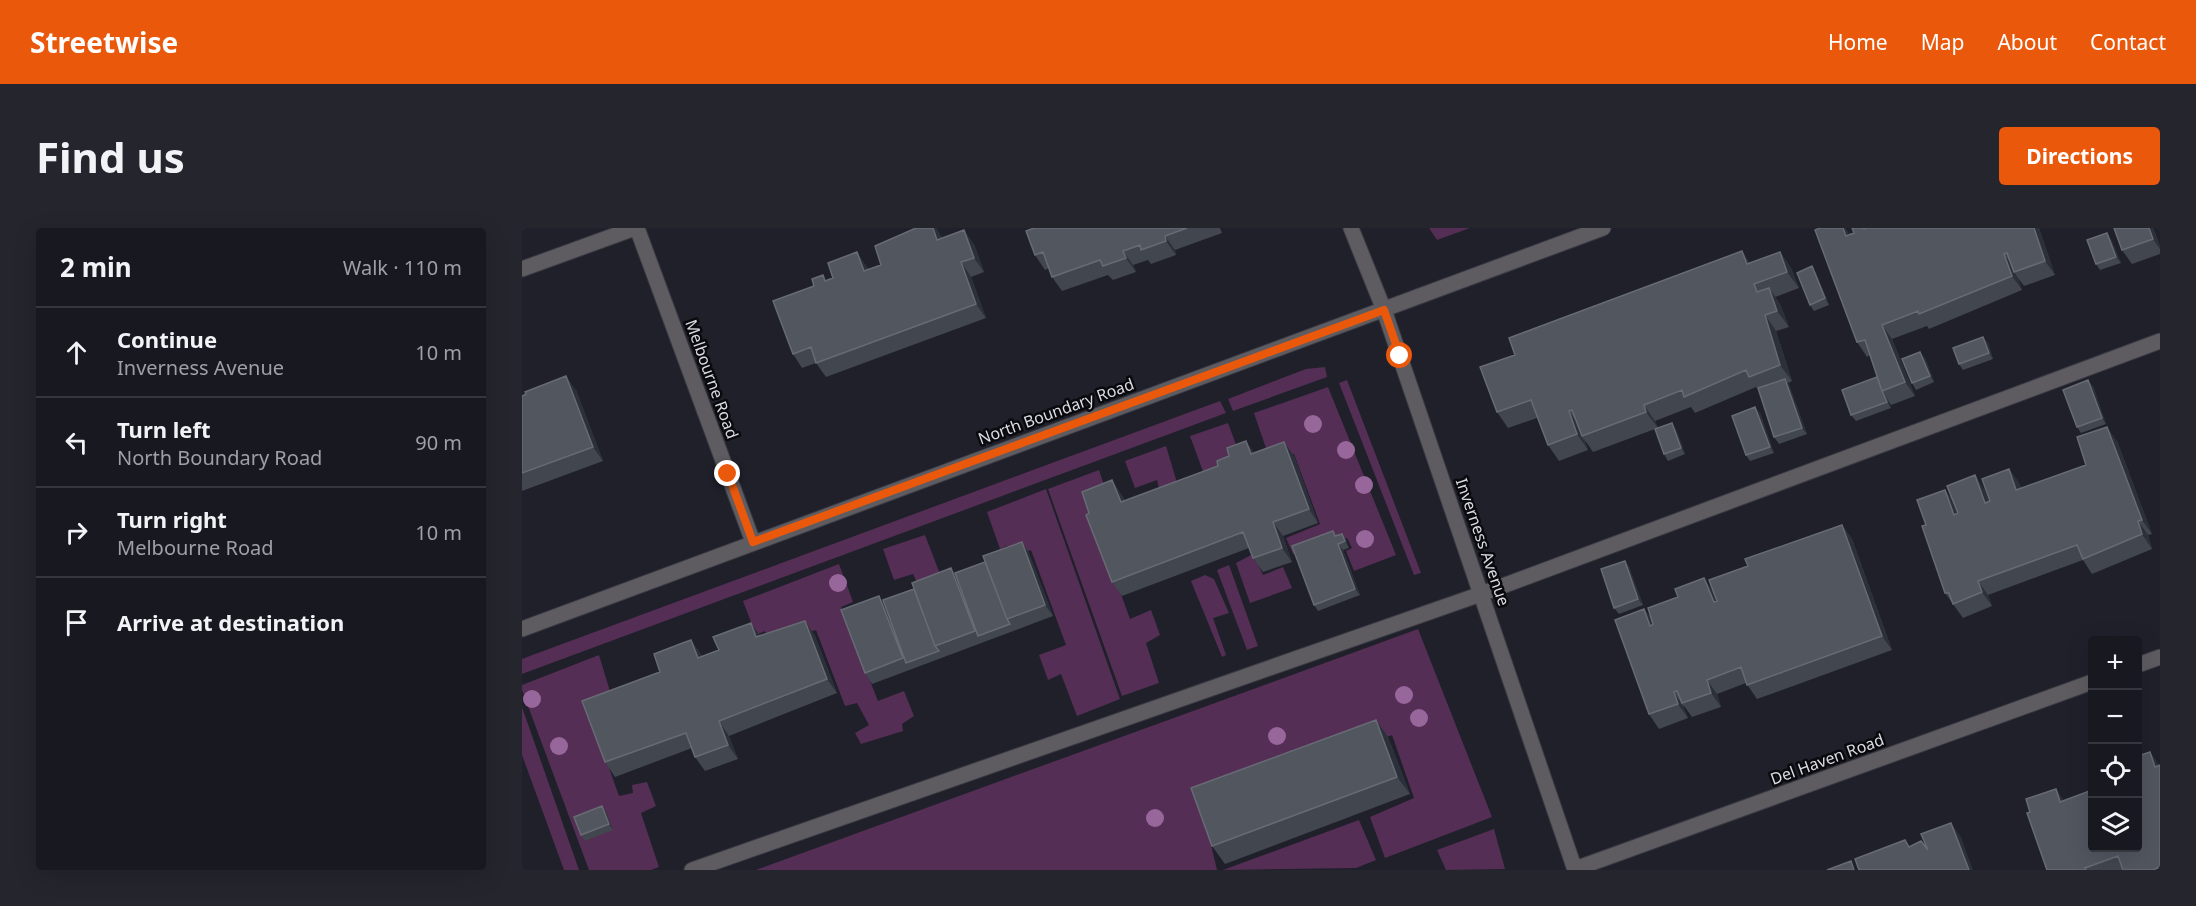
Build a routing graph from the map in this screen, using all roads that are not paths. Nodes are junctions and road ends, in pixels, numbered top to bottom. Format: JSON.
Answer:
{"nodes":[{"id":1,"x":636,"y":228,"type":"edge"},
{"id":2,"x":1351,"y":228,"type":"edge"},
{"id":3,"x":1603,"y":228,"type":"edge"},
{"id":4,"x":522,"y":269,"type":"edge"},
{"id":5,"x":1384,"y":310,"type":"junction"},
{"id":6,"x":2160,"y":341,"type":"edge"},
{"id":7,"x":753,"y":542,"type":"junction"},
{"id":8,"x":1481,"y":594,"type":"junction"},
{"id":9,"x":522,"y":629,"type":"edge"},
{"id":10,"x":2160,"y":657,"type":"edge"},
{"id":11,"x":2142,"y":664,"type":"edge"},
{"id":12,"x":2088,"y":683,"type":"edge"},
{"id":13,"x":692,"y":870,"type":"edge"},
{"id":14,"x":1575,"y":870,"type":"edge"}],
"edges":[{"from":1,"to":4,"type":"street"},
{"from":1,"to":7,"type":"street","name":"Melbourne Road"},
{"from":2,"to":5,"type":"street","name":"Inverness Avenue"},
{"from":3,"to":5,"type":"street","name":"North Boundary Road"},
{"from":5,"to":7,"type":"street","name":"North Boundary Road"},
{"from":5,"to":8,"type":"street","name":"Inverness Avenue"},
{"from":6,"to":8,"type":"street"},
{"from":7,"to":9,"type":"street","name":"North Boundary Road"},
{"from":8,"to":13,"type":"street"},
{"from":8,"to":14,"type":"street","name":"Inverness Avenue"},
{"from":10,"to":11,"type":"street"},
{"from":12,"to":14,"type":"street","name":"Del Haven Road"}]}
